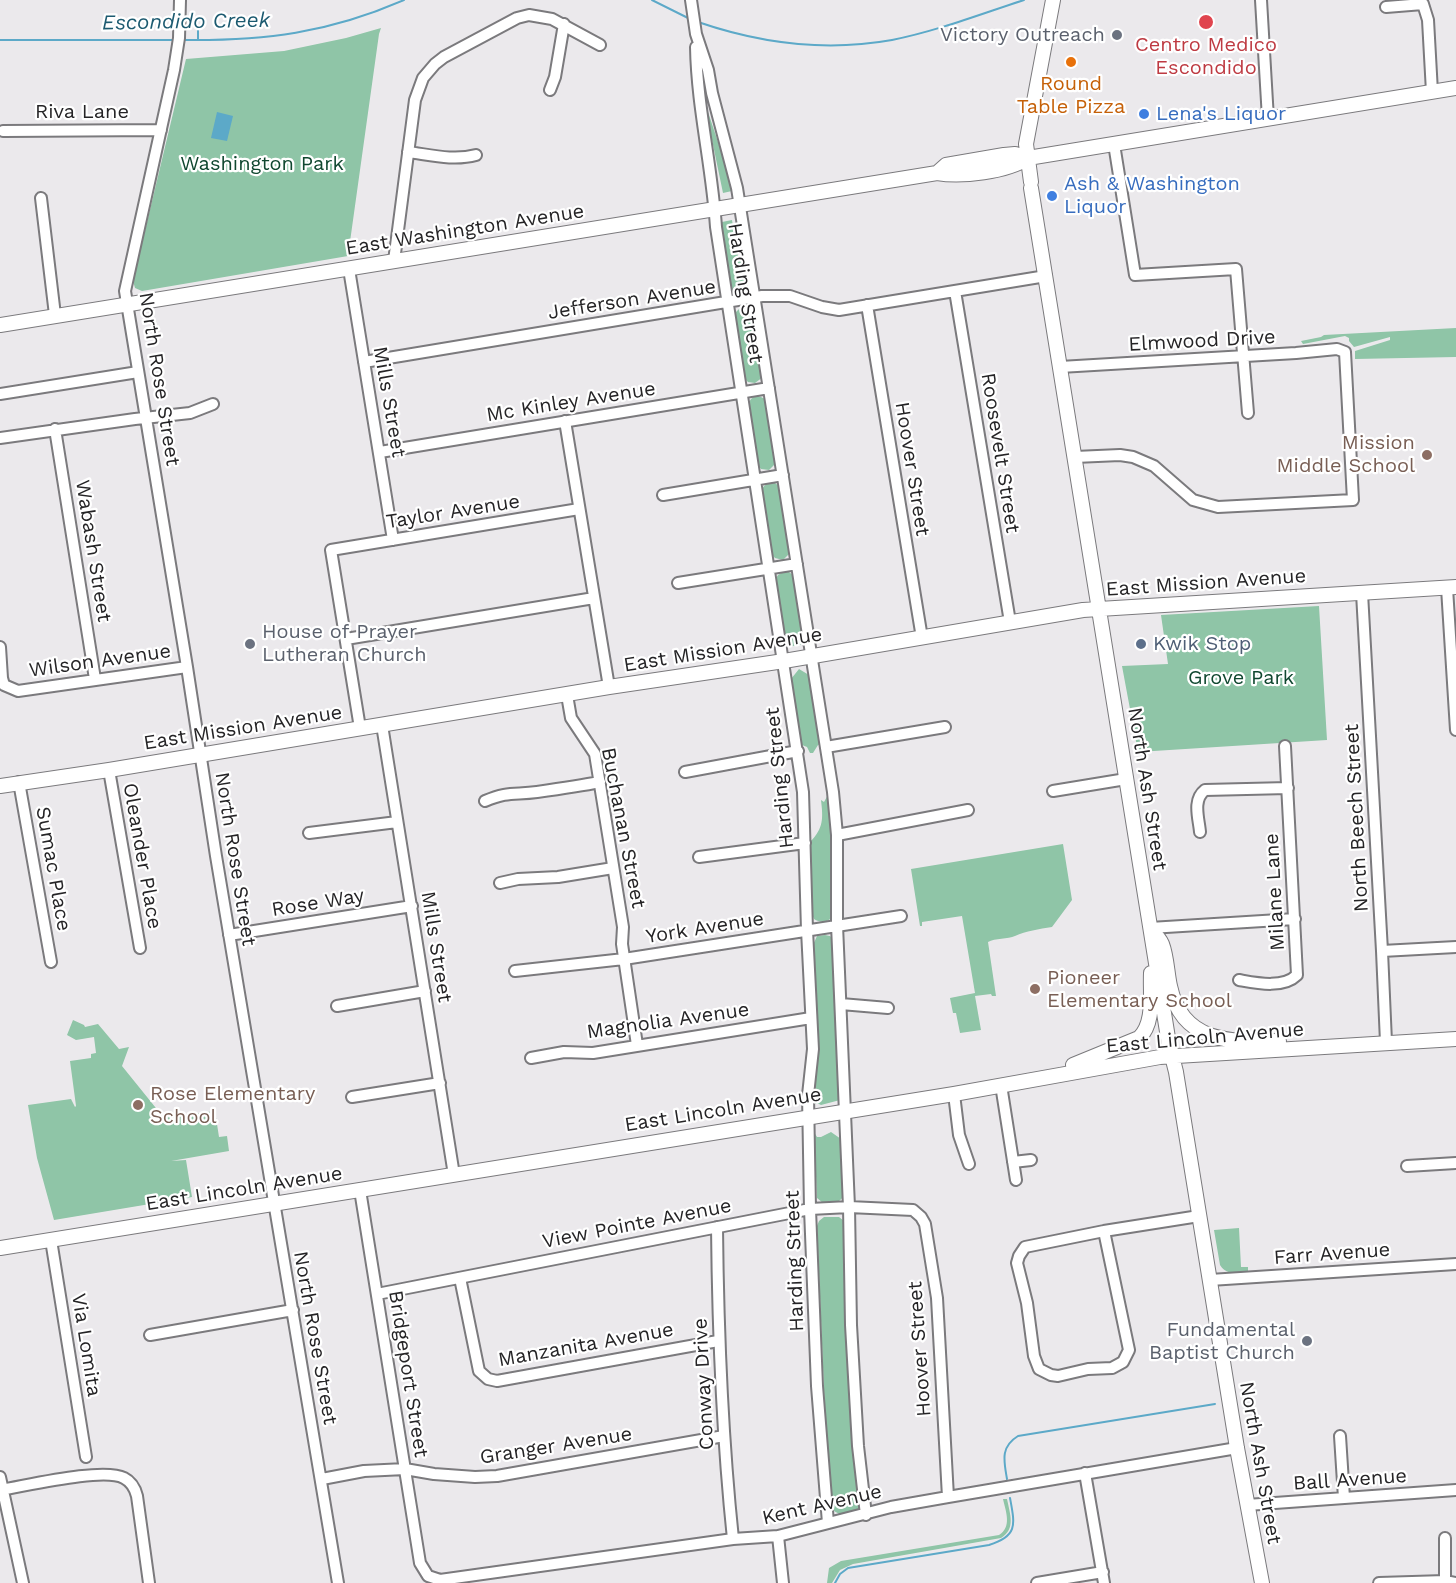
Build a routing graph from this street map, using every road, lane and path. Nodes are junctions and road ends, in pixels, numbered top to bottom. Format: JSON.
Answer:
{"nodes":[{"id":1,"x":180,"y":0,"type":"edge"},
{"id":2,"x":1261,"y":0,"type":"edge"},
{"id":3,"x":691,"y":1,"type":"edge"},
{"id":4,"x":1052,"y":3,"type":"edge"},
{"id":5,"x":1386,"y":8,"type":"dead end"},
{"id":6,"x":564,"y":24,"type":"junction"},
{"id":7,"x":696,"y":34,"type":"junction"},
{"id":8,"x":600,"y":45,"type":"dead end"},
{"id":9,"x":1456,"y":88,"type":"edge"},
{"id":10,"x":550,"y":90,"type":"dead end"},
{"id":11,"x":1432,"y":92,"type":"junction"},
{"id":12,"x":1268,"y":119,"type":"junction"},
{"id":13,"x":161,"y":130,"type":"junction"},
{"id":14,"x":3,"y":131,"type":"dead end"},
{"id":15,"x":1114,"y":144,"type":"junction"},
{"id":16,"x":408,"y":152,"type":"junction"},
{"id":17,"x":476,"y":155,"type":"dead end"},
{"id":18,"x":1028,"y":158,"type":"junction"},
{"id":19,"x":41,"y":198,"type":"dead end"},
{"id":20,"x":739,"y":205,"type":"junction"},
{"id":21,"x":715,"y":209,"type":"junction"},
{"id":22,"x":394,"y":261,"type":"junction"},
{"id":23,"x":349,"y":269,"type":"junction"},
{"id":24,"x":1046,"y":276,"type":"junction"},
{"id":25,"x":955,"y":291,"type":"junction"},
{"id":26,"x":755,"y":297,"type":"junction"},
{"id":27,"x":728,"y":303,"type":"junction"},
{"id":28,"x":867,"y":305,"type":"junction"},
{"id":29,"x":128,"y":306,"type":"junction"},
{"id":30,"x":55,"y":315,"type":"junction"},
{"id":31,"x":0,"y":325,"type":"edge"},
{"id":32,"x":1243,"y":356,"type":"junction"},
{"id":33,"x":364,"y":362,"type":"junction"},
{"id":34,"x":1060,"y":367,"type":"junction"},
{"id":35,"x":138,"y":372,"type":"junction"},
{"id":36,"x":769,"y":388,"type":"junction"},
{"id":37,"x":742,"y":392,"type":"junction"},
{"id":38,"x":0,"y":394,"type":"edge"},
{"id":39,"x":213,"y":404,"type":"dead end"},
{"id":40,"x":1248,"y":414,"type":"dead end"},
{"id":41,"x":146,"y":418,"type":"junction"},
{"id":42,"x":565,"y":421,"type":"junction"},
{"id":43,"x":55,"y":429,"type":"junction"},
{"id":44,"x":0,"y":438,"type":"edge"},
{"id":45,"x":380,"y":452,"type":"junction"},
{"id":46,"x":1075,"y":457,"type":"junction"},
{"id":47,"x":783,"y":475,"type":"junction"},
{"id":48,"x":755,"y":479,"type":"junction"},
{"id":49,"x":663,"y":495,"type":"dead end"},
{"id":50,"x":579,"y":509,"type":"junction"},
{"id":51,"x":393,"y":540,"type":"junction"},
{"id":52,"x":797,"y":564,"type":"junction"},
{"id":53,"x":769,"y":569,"type":"junction"},
{"id":54,"x":678,"y":583,"type":"dead end"},
{"id":55,"x":1452,"y":587,"type":"edge"},
{"id":56,"x":1362,"y":593,"type":"junction"},
{"id":57,"x":594,"y":598,"type":"junction"},
{"id":58,"x":1099,"y":609,"type":"junction"},
{"id":59,"x":1010,"y":622,"type":"junction"},
{"id":60,"x":922,"y":638,"type":"junction"},
{"id":61,"x":345,"y":639,"type":"junction"},
{"id":62,"x":0,"y":647,"type":"edge"},
{"id":63,"x":811,"y":656,"type":"junction"},
{"id":64,"x":784,"y":661,"type":"junction"},
{"id":65,"x":187,"y":667,"type":"junction"},
{"id":66,"x":95,"y":679,"type":"junction"},
{"id":67,"x":609,"y":687,"type":"junction"},
{"id":68,"x":567,"y":695,"type":"junction"},
{"id":69,"x":382,"y":725,"type":"junction"},
{"id":70,"x":945,"y":727,"type":"dead end"},
{"id":71,"x":360,"y":728,"type":"junction"},
{"id":72,"x":1456,"y":730,"type":"edge"},
{"id":73,"x":1285,"y":746,"type":"dead end"},
{"id":74,"x":826,"y":747,"type":"junction"},
{"id":75,"x":798,"y":751,"type":"junction"},
{"id":76,"x":200,"y":754,"type":"junction"},
{"id":77,"x":109,"y":770,"type":"junction"},
{"id":78,"x":685,"y":771,"type":"dead end"},
{"id":79,"x":1126,"y":779,"type":"junction"},
{"id":80,"x":19,"y":782,"type":"junction"},
{"id":81,"x":600,"y":782,"type":"junction"},
{"id":82,"x":0,"y":786,"type":"edge"},
{"id":83,"x":1288,"y":788,"type":"junction"},
{"id":84,"x":1053,"y":791,"type":"dead end"},
{"id":85,"x":485,"y":801,"type":"dead end"},
{"id":86,"x":968,"y":810,"type":"dead end"},
{"id":87,"x":397,"y":822,"type":"junction"},
{"id":88,"x":1200,"y":832,"type":"dead end"},
{"id":89,"x":309,"y":833,"type":"dead end"},
{"id":90,"x":837,"y":835,"type":"junction"},
{"id":91,"x":805,"y":843,"type":"junction"},
{"id":92,"x":699,"y":857,"type":"dead end"},
{"id":93,"x":613,"y":868,"type":"junction"},
{"id":94,"x":500,"y":883,"type":"dead end"},
{"id":95,"x":412,"y":906,"type":"junction"},
{"id":96,"x":901,"y":916,"type":"dead end"},
{"id":97,"x":1295,"y":919,"type":"junction"},
{"id":98,"x":837,"y":925,"type":"junction"},
{"id":99,"x":1149,"y":928,"type":"junction"},
{"id":100,"x":807,"y":930,"type":"junction"},
{"id":101,"x":229,"y":935,"type":"junction"},
{"id":102,"x":1152,"y":944,"type":"junction"},
{"id":103,"x":1456,"y":947,"type":"edge"},
{"id":104,"x":140,"y":948,"type":"dead end"},
{"id":105,"x":1383,"y":951,"type":"junction"},
{"id":106,"x":624,"y":959,"type":"junction"},
{"id":107,"x":51,"y":962,"type":"dead end"},
{"id":108,"x":515,"y":971,"type":"dead end"},
{"id":109,"x":1239,"y":980,"type":"dead end"},
{"id":110,"x":425,"y":991,"type":"junction"},
{"id":111,"x":841,"y":1004,"type":"junction"},
{"id":112,"x":338,"y":1006,"type":"dead end"},
{"id":113,"x":888,"y":1008,"type":"dead end"},
{"id":114,"x":811,"y":1018,"type":"junction"},
{"id":115,"x":1456,"y":1038,"type":"edge"},
{"id":116,"x":1386,"y":1042,"type":"junction"},
{"id":117,"x":637,"y":1045,"type":"junction"},
{"id":118,"x":531,"y":1058,"type":"dead end"},
{"id":119,"x":1172,"y":1058,"type":"junction"},
{"id":120,"x":1042,"y":1078,"type":"junction"},
{"id":121,"x":440,"y":1083,"type":"junction"},
{"id":122,"x":1001,"y":1085,"type":"junction"},
{"id":123,"x":954,"y":1094,"type":"junction"},
{"id":124,"x":352,"y":1097,"type":"dead end"},
{"id":125,"x":845,"y":1110,"type":"junction"},
{"id":126,"x":809,"y":1116,"type":"junction"},
{"id":127,"x":1031,"y":1160,"type":"dead end"},
{"id":128,"x":1013,"y":1162,"type":"junction"},
{"id":129,"x":1456,"y":1163,"type":"edge"},
{"id":130,"x":969,"y":1164,"type":"dead end"},
{"id":131,"x":1407,"y":1166,"type":"dead end"},
{"id":132,"x":454,"y":1174,"type":"junction"},
{"id":133,"x":1016,"y":1180,"type":"dead end"},
{"id":134,"x":360,"y":1190,"type":"junction"},
{"id":135,"x":273,"y":1204,"type":"junction"},
{"id":136,"x":849,"y":1207,"type":"junction"},
{"id":137,"x":810,"y":1209,"type":"junction"},
{"id":138,"x":906,"y":1209,"type":"joint"},
{"id":139,"x":1199,"y":1216,"type":"junction"},
{"id":140,"x":717,"y":1227,"type":"junction"},
{"id":141,"x":1104,"y":1231,"type":"junction"},
{"id":142,"x":51,"y":1240,"type":"junction"},
{"id":143,"x":0,"y":1248,"type":"edge"},
{"id":144,"x":1456,"y":1264,"type":"edge"},
{"id":145,"x":460,"y":1278,"type":"junction"},
{"id":146,"x":1210,"y":1280,"type":"junction"},
{"id":147,"x":377,"y":1294,"type":"junction"},
{"id":148,"x":293,"y":1310,"type":"junction"},
{"id":149,"x":150,"y":1335,"type":"dead end"},
{"id":150,"x":718,"y":1341,"type":"junction"},
{"id":151,"x":724,"y":1436,"type":"junction"},
{"id":152,"x":1340,"y":1436,"type":"dead end"},
{"id":153,"x":1237,"y":1448,"type":"junction"},
{"id":154,"x":86,"y":1457,"type":"dead end"},
{"id":155,"x":405,"y":1469,"type":"junction"},
{"id":156,"x":1085,"y":1473,"type":"junction"},
{"id":157,"x":0,"y":1477,"type":"edge"},
{"id":158,"x":322,"y":1479,"type":"junction"},
{"id":159,"x":1,"y":1490,"type":"edge"},
{"id":160,"x":1456,"y":1490,"type":"edge"},
{"id":161,"x":948,"y":1497,"type":"junction"},
{"id":162,"x":1344,"y":1498,"type":"junction"},
{"id":163,"x":1247,"y":1505,"type":"junction"},
{"id":164,"x":866,"y":1515,"type":"junction"},
{"id":165,"x":828,"y":1523,"type":"junction"},
{"id":166,"x":778,"y":1536,"type":"junction"},
{"id":167,"x":1445,"y":1538,"type":"dead end"},
{"id":168,"x":734,"y":1539,"type":"junction"},
{"id":169,"x":420,"y":1563,"type":"joint"},
{"id":170,"x":1103,"y":1578,"type":"edge"},
{"id":171,"x":1451,"y":1582,"type":"edge"},
{"id":172,"x":23,"y":1583,"type":"edge"},
{"id":173,"x":149,"y":1583,"type":"edge"},
{"id":174,"x":338,"y":1583,"type":"edge"},
{"id":175,"x":783,"y":1583,"type":"edge"},
{"id":176,"x":1037,"y":1583,"type":"edge"},
{"id":177,"x":1262,"y":1583,"type":"edge"},
{"id":178,"x":1379,"y":1583,"type":"edge"}],
"edges":[{"from":1,"to":13,"type":"street","name":"North Rose Street"},
{"from":2,"to":12,"type":"street"},
{"from":3,"to":7,"type":"street","name":"Harding Street"},
{"from":4,"to":18,"type":"main road","name":"North Ash Street"},
{"from":5,"to":11,"type":"street"},
{"from":6,"to":8,"type":"street"},
{"from":6,"to":10,"type":"street"},
{"from":6,"to":16,"type":"street"},
{"from":7,"to":20,"type":"street","name":"Harding Street"},
{"from":7,"to":21,"type":"street","name":"Harding Street"},
{"from":9,"to":11,"type":"main road","name":"East Washington Avenue"},
{"from":11,"to":12,"type":"main road","name":"East Washington Avenue"},
{"from":12,"to":15,"type":"main road","name":"East Washington Avenue"},
{"from":13,"to":14,"type":"street","name":"Riva Lane"},
{"from":13,"to":29,"type":"street","name":"North Rose Street"},
{"from":15,"to":18,"type":"main road","name":"East Washington Avenue"},
{"from":15,"to":32,"type":"street"},
{"from":16,"to":17,"type":"street"},
{"from":16,"to":22,"type":"street"},
{"from":18,"to":20,"type":"main road","name":"East Washington Avenue"},
{"from":18,"to":24,"type":"main road","name":"North Ash Street"},
{"from":19,"to":30,"type":"street"},
{"from":20,"to":21,"type":"main road","name":"East Washington Avenue"},
{"from":20,"to":26,"type":"street","name":"Harding Street"},
{"from":21,"to":22,"type":"main road","name":"East Washington Avenue"},
{"from":21,"to":27,"type":"street","name":"Harding Street"},
{"from":22,"to":23,"type":"main road","name":"East Washington Avenue"},
{"from":23,"to":29,"type":"main road","name":"East Washington Avenue"},
{"from":23,"to":33,"type":"street","name":"Mills Street"},
{"from":24,"to":25,"type":"street","name":"Jefferson Avenue"},
{"from":24,"to":34,"type":"main road","name":"North Ash Street"},
{"from":25,"to":28,"type":"street","name":"Jefferson Avenue"},
{"from":25,"to":59,"type":"street","name":"Roosevelt Street"},
{"from":26,"to":27,"type":"street","name":"Jefferson Avenue"},
{"from":26,"to":28,"type":"street","name":"Jefferson Avenue"},
{"from":26,"to":36,"type":"street","name":"Harding Street"},
{"from":27,"to":33,"type":"street","name":"Jefferson Avenue"},
{"from":27,"to":37,"type":"street","name":"Harding Street"},
{"from":28,"to":60,"type":"street","name":"Hoover Street"},
{"from":29,"to":30,"type":"main road","name":"East Washington Avenue"},
{"from":29,"to":35,"type":"street","name":"North Rose Street"},
{"from":30,"to":31,"type":"main road","name":"East Washington Avenue"},
{"from":32,"to":34,"type":"street","name":"Elmwood Drive"},
{"from":32,"to":40,"type":"street"},
{"from":32,"to":46,"type":"street","name":"Elmwood Drive"},
{"from":33,"to":45,"type":"street","name":"Mills Street"},
{"from":34,"to":46,"type":"main road","name":"North Ash Street"},
{"from":35,"to":38,"type":"street"},
{"from":35,"to":41,"type":"street","name":"North Rose Street"},
{"from":36,"to":37,"type":"street","name":"Mc Kinley Avenue"},
{"from":36,"to":47,"type":"street","name":"Harding Street"},
{"from":37,"to":42,"type":"street","name":"Mc Kinley Avenue"},
{"from":37,"to":48,"type":"street","name":"Harding Street"},
{"from":39,"to":41,"type":"street"},
{"from":41,"to":43,"type":"street"},
{"from":41,"to":65,"type":"street","name":"North Rose Street"},
{"from":42,"to":45,"type":"street","name":"Mc Kinley Avenue"},
{"from":42,"to":50,"type":"street"},
{"from":43,"to":44,"type":"street"},
{"from":43,"to":66,"type":"street","name":"Wabash Street"},
{"from":45,"to":51,"type":"street","name":"Mills Street"},
{"from":46,"to":58,"type":"main road","name":"North Ash Street"},
{"from":47,"to":48,"type":"street"},
{"from":47,"to":52,"type":"street","name":"Harding Street"},
{"from":48,"to":49,"type":"street"},
{"from":48,"to":53,"type":"street","name":"Harding Street"},
{"from":50,"to":51,"type":"street","name":"Taylor Avenue"},
{"from":50,"to":57,"type":"street"},
{"from":51,"to":61,"type":"street","name":"Taylor Avenue"},
{"from":52,"to":53,"type":"street"},
{"from":52,"to":63,"type":"street","name":"Harding Street"},
{"from":53,"to":54,"type":"street"},
{"from":53,"to":64,"type":"street","name":"Harding Street"},
{"from":55,"to":56,"type":"main road","name":"East Mission Avenue"},
{"from":55,"to":72,"type":"street"},
{"from":56,"to":58,"type":"main road","name":"East Mission Avenue"},
{"from":56,"to":105,"type":"street","name":"North Beech Street"},
{"from":57,"to":61,"type":"street"},
{"from":57,"to":67,"type":"street"},
{"from":58,"to":59,"type":"main road","name":"East Mission Avenue"},
{"from":58,"to":79,"type":"main road","name":"North Ash Street"},
{"from":59,"to":60,"type":"main road","name":"East Mission Avenue"},
{"from":60,"to":63,"type":"main road","name":"East Mission Avenue"},
{"from":61,"to":71,"type":"street"},
{"from":62,"to":66,"type":"street","name":"Wilson Avenue"},
{"from":63,"to":64,"type":"main road","name":"East Mission Avenue"},
{"from":63,"to":74,"type":"street","name":"Harding Street"},
{"from":64,"to":67,"type":"main road","name":"East Mission Avenue"},
{"from":64,"to":75,"type":"street","name":"Harding Street"},
{"from":65,"to":66,"type":"street","name":"Wilson Avenue"},
{"from":65,"to":76,"type":"street","name":"North Rose Street"},
{"from":67,"to":68,"type":"main road","name":"East Mission Avenue"},
{"from":68,"to":69,"type":"main road","name":"East Mission Avenue"},
{"from":68,"to":81,"type":"street","name":"Buchanan Street"},
{"from":69,"to":71,"type":"main road","name":"East Mission Avenue"},
{"from":69,"to":87,"type":"street","name":"Mills Street"},
{"from":70,"to":74,"type":"street"},
{"from":71,"to":76,"type":"main road","name":"East Mission Avenue"},
{"from":73,"to":83,"type":"street","name":"Milane Lane"},
{"from":74,"to":90,"type":"street","name":"Harding Street"},
{"from":75,"to":78,"type":"street"},
{"from":75,"to":91,"type":"street","name":"Harding Street"},
{"from":76,"to":77,"type":"main road","name":"East Mission Avenue"},
{"from":76,"to":101,"type":"street","name":"North Rose Street"},
{"from":77,"to":80,"type":"main road","name":"East Mission Avenue"},
{"from":77,"to":104,"type":"street","name":"Oleander Place"},
{"from":79,"to":84,"type":"street"},
{"from":79,"to":99,"type":"main road","name":"North Ash Street"},
{"from":80,"to":82,"type":"main road","name":"East Mission Avenue"},
{"from":80,"to":107,"type":"street","name":"Sumac Place"},
{"from":81,"to":85,"type":"street"},
{"from":81,"to":93,"type":"street","name":"Buchanan Street"},
{"from":83,"to":88,"type":"street"},
{"from":83,"to":97,"type":"street","name":"Milane Lane"},
{"from":86,"to":90,"type":"street"},
{"from":87,"to":89,"type":"street"},
{"from":87,"to":95,"type":"street","name":"Mills Street"},
{"from":90,"to":98,"type":"street","name":"Harding Street"},
{"from":91,"to":92,"type":"street"},
{"from":91,"to":100,"type":"street","name":"Harding Street"},
{"from":93,"to":94,"type":"street"},
{"from":93,"to":106,"type":"street","name":"Buchanan Street"},
{"from":95,"to":101,"type":"street","name":"Rose Way"},
{"from":95,"to":110,"type":"street","name":"Mills Street"},
{"from":96,"to":98,"type":"street","name":"York Avenue"},
{"from":97,"to":99,"type":"street"},
{"from":97,"to":109,"type":"street","name":"Milane Lane"},
{"from":98,"to":100,"type":"street","name":"York Avenue"},
{"from":98,"to":111,"type":"street","name":"Harding Street"},
{"from":99,"to":102,"type":"main road","name":"North Ash Street"},
{"from":99,"to":116,"type":"main road"},
{"from":100,"to":106,"type":"street","name":"York Avenue"},
{"from":100,"to":114,"type":"street","name":"Harding Street"},
{"from":101,"to":135,"type":"street","name":"North Rose Street"},
{"from":102,"to":119,"type":"main road","name":"North Ash Street"},
{"from":102,"to":120,"type":"main road"},
{"from":103,"to":105,"type":"street"},
{"from":105,"to":116,"type":"street","name":"North Beech Street"},
{"from":106,"to":108,"type":"street","name":"York Avenue"},
{"from":106,"to":117,"type":"street","name":"Buchanan Street"},
{"from":110,"to":112,"type":"street"},
{"from":110,"to":121,"type":"street","name":"Mills Street"},
{"from":111,"to":113,"type":"street"},
{"from":111,"to":125,"type":"street","name":"Harding Street"},
{"from":114,"to":117,"type":"street","name":"Magnolia Avenue"},
{"from":114,"to":126,"type":"street","name":"Harding Street"},
{"from":115,"to":116,"type":"main road","name":"East Lincoln Avenue"},
{"from":116,"to":119,"type":"main road","name":"East Lincoln Avenue"},
{"from":117,"to":118,"type":"street","name":"Magnolia Avenue"},
{"from":119,"to":120,"type":"main road","name":"East Lincoln Avenue"},
{"from":119,"to":139,"type":"main road","name":"North Ash Street"},
{"from":120,"to":122,"type":"main road","name":"East Lincoln Avenue"},
{"from":121,"to":124,"type":"street"},
{"from":121,"to":132,"type":"street","name":"Mills Street"},
{"from":122,"to":123,"type":"main road","name":"East Lincoln Avenue"},
{"from":122,"to":128,"type":"street"},
{"from":123,"to":125,"type":"main road","name":"East Lincoln Avenue"},
{"from":123,"to":130,"type":"street"},
{"from":125,"to":126,"type":"main road","name":"East Lincoln Avenue"},
{"from":125,"to":136,"type":"street","name":"Harding Street"},
{"from":126,"to":132,"type":"main road","name":"East Lincoln Avenue"},
{"from":126,"to":137,"type":"street","name":"Harding Street"},
{"from":127,"to":128,"type":"street"},
{"from":128,"to":133,"type":"street"},
{"from":129,"to":131,"type":"street"},
{"from":132,"to":134,"type":"main road","name":"East Lincoln Avenue"},
{"from":134,"to":135,"type":"main road","name":"East Lincoln Avenue"},
{"from":134,"to":147,"type":"street","name":"Bridgeport Street"},
{"from":135,"to":142,"type":"main road","name":"East Lincoln Avenue"},
{"from":135,"to":148,"type":"street","name":"North Rose Street"},
{"from":136,"to":137,"type":"street","name":"View Pointe Avenue"},
{"from":136,"to":138,"type":"street","name":"View Pointe Avenue"},
{"from":136,"to":164,"type":"street","name":"Harding Street"},
{"from":137,"to":140,"type":"street","name":"View Pointe Avenue"},
{"from":137,"to":165,"type":"street","name":"Harding Street"},
{"from":138,"to":161,"type":"street","name":"Hoover Street"},
{"from":139,"to":141,"type":"street"},
{"from":139,"to":146,"type":"main road","name":"North Ash Street"},
{"from":140,"to":145,"type":"street","name":"View Pointe Avenue"},
{"from":140,"to":150,"type":"street","name":"Conway Drive"},
{"from":141,"to":141,"type":"street"},
{"from":142,"to":143,"type":"main road","name":"East Lincoln Avenue"},
{"from":142,"to":154,"type":"street","name":"Via Lomita"},
{"from":144,"to":146,"type":"street","name":"Farr Avenue"},
{"from":145,"to":147,"type":"street","name":"View Pointe Avenue"},
{"from":145,"to":150,"type":"street","name":"Manzanita Avenue"},
{"from":146,"to":153,"type":"main road","name":"North Ash Street"},
{"from":147,"to":155,"type":"street","name":"Bridgeport Street"},
{"from":148,"to":149,"type":"street"},
{"from":148,"to":158,"type":"street","name":"North Rose Street"},
{"from":150,"to":151,"type":"street","name":"Conway Drive"},
{"from":151,"to":155,"type":"street","name":"Granger Avenue"},
{"from":151,"to":168,"type":"street","name":"Conway Drive"},
{"from":152,"to":162,"type":"street"},
{"from":153,"to":156,"type":"street","name":"Kent Avenue"},
{"from":153,"to":163,"type":"main road","name":"North Ash Street"},
{"from":155,"to":158,"type":"street","name":"Granger Avenue"},
{"from":155,"to":169,"type":"street","name":"Bridgeport Street"},
{"from":156,"to":161,"type":"street","name":"Kent Avenue"},
{"from":156,"to":170,"type":"street"},
{"from":157,"to":159,"type":"street"},
{"from":158,"to":174,"type":"street","name":"North Rose Street"},
{"from":159,"to":172,"type":"street"},
{"from":159,"to":173,"type":"street"},
{"from":160,"to":162,"type":"street","name":"Ball Avenue"},
{"from":161,"to":164,"type":"street","name":"Kent Avenue"},
{"from":162,"to":163,"type":"street","name":"Ball Avenue"},
{"from":163,"to":177,"type":"main road","name":"North Ash Street"},
{"from":164,"to":165,"type":"street","name":"Kent Avenue"},
{"from":165,"to":166,"type":"street","name":"Kent Avenue"},
{"from":166,"to":168,"type":"street","name":"Kent Avenue"},
{"from":166,"to":175,"type":"street"},
{"from":167,"to":171,"type":"street"},
{"from":168,"to":169,"type":"street","name":"Kent Avenue"},
{"from":170,"to":176,"type":"street"},
{"from":171,"to":178,"type":"street"}]}
